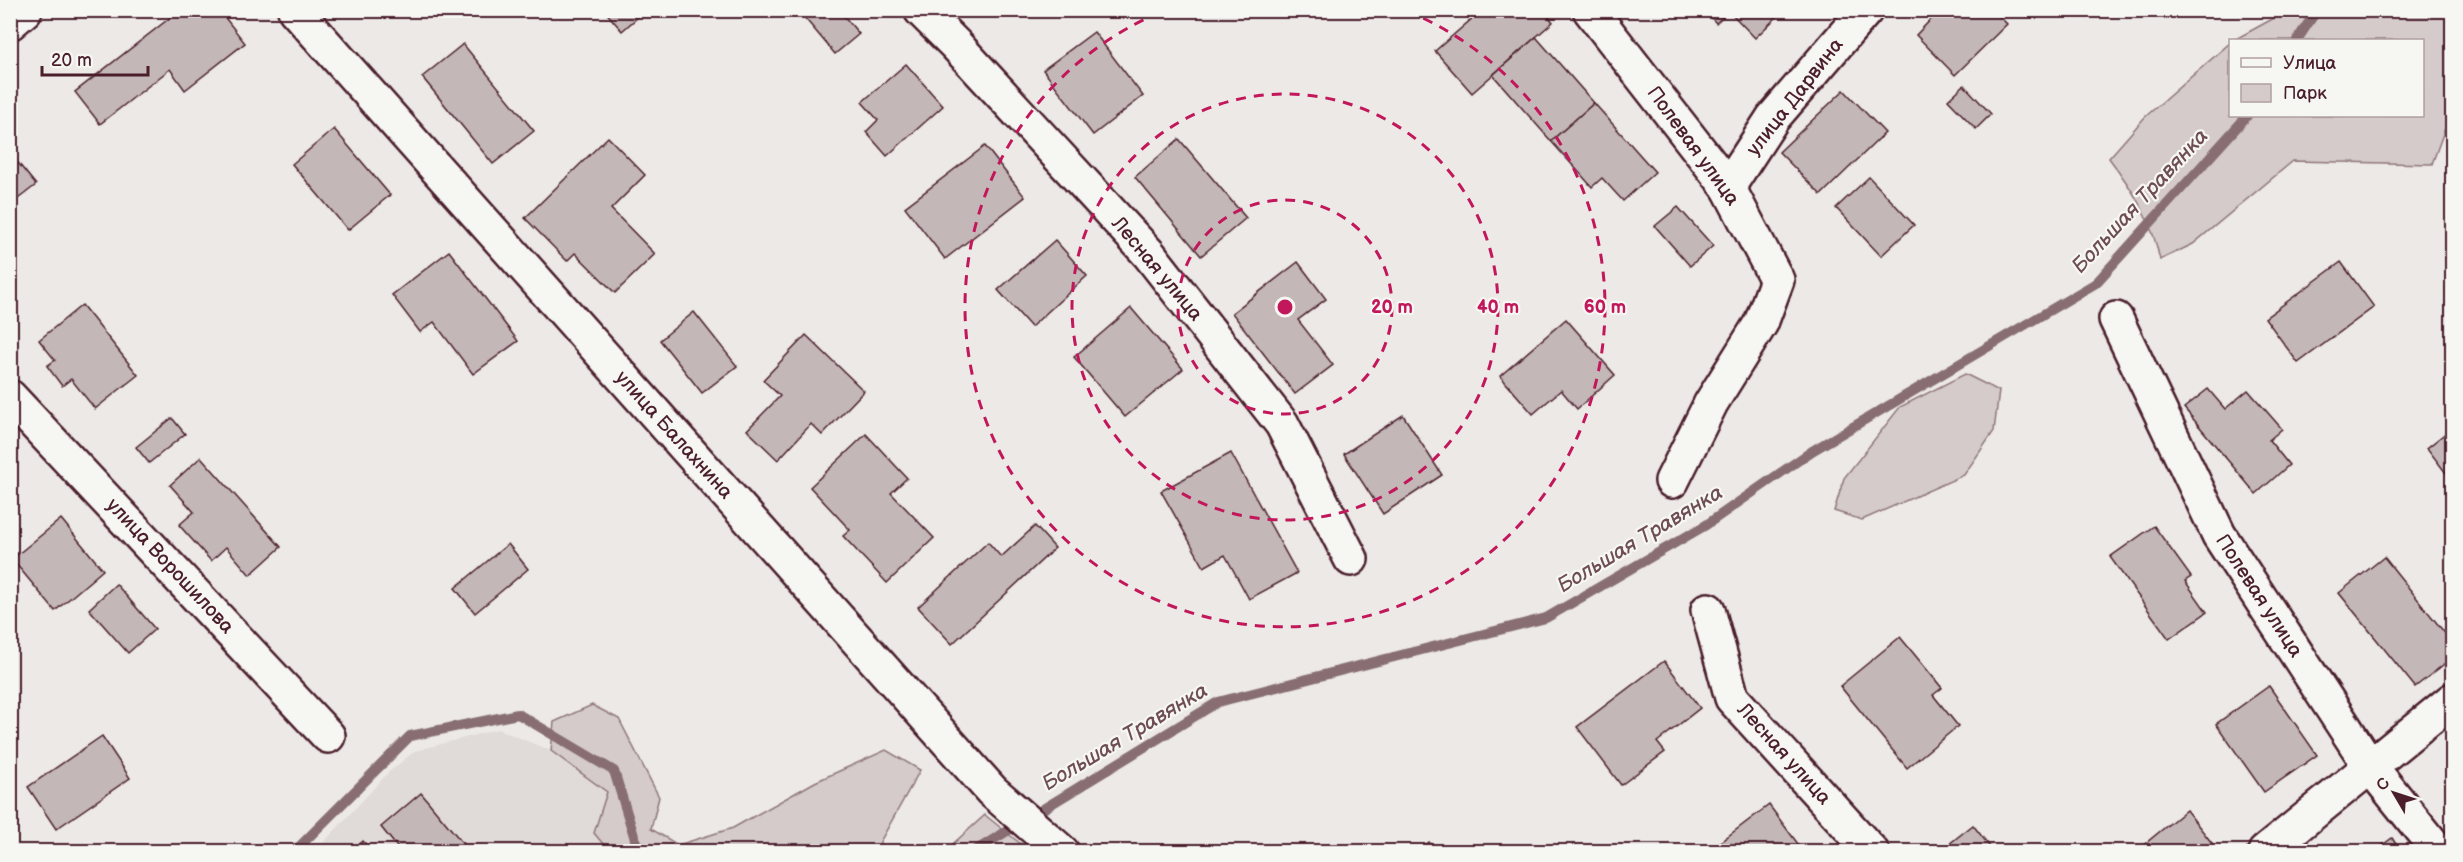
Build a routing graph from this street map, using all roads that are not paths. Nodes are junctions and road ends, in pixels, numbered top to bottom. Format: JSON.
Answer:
{"nodes":[{"id":1,"x":25,"y":10,"type":"edge"},
{"id":2,"x":295,"y":10,"type":"edge"},
{"id":3,"x":921,"y":10,"type":"edge"},
{"id":4,"x":1590,"y":10,"type":"edge"},
{"id":5,"x":1866,"y":10,"type":"edge"},
{"id":6,"x":10,"y":22,"type":"edge"},
{"id":7,"x":1728,"y":187,"type":"junction"},
{"id":8,"x":2116,"y":319,"type":"dead end"},
{"id":9,"x":10,"y":398,"type":"edge"},
{"id":10,"x":1672,"y":481,"type":"dead end"},
{"id":11,"x":1352,"y":559,"type":"dead end"},
{"id":12,"x":1708,"y":610,"type":"dead end"},
{"id":13,"x":2452,"y":700,"type":"edge"},
{"id":14,"x":328,"y":736,"type":"dead end"},
{"id":15,"x":2370,"y":766,"type":"junction"},
{"id":16,"x":1051,"y":842,"type":"edge"},
{"id":17,"x":1872,"y":852,"type":"edge"},
{"id":18,"x":2265,"y":852,"type":"edge"},
{"id":19,"x":2439,"y":852,"type":"edge"}],
"edges":[{"from":1,"to":6,"type":"street"},
{"from":2,"to":16,"type":"street","name":"улица Балахнина"},
{"from":3,"to":11,"type":"street","name":"Лесная улица"},
{"from":4,"to":7,"type":"street","name":"Полевая улица"},
{"from":5,"to":7,"type":"street","name":"улица Дарвина"},
{"from":7,"to":10,"type":"street","name":"Полевая улица"},
{"from":8,"to":15,"type":"street","name":"Полевая улица"},
{"from":9,"to":14,"type":"street","name":"улица Ворошилова"},
{"from":12,"to":17,"type":"street","name":"Лесная улица"},
{"from":13,"to":15,"type":"street"},
{"from":15,"to":18,"type":"street"},
{"from":15,"to":19,"type":"street","name":"Полевая улица"}]}
